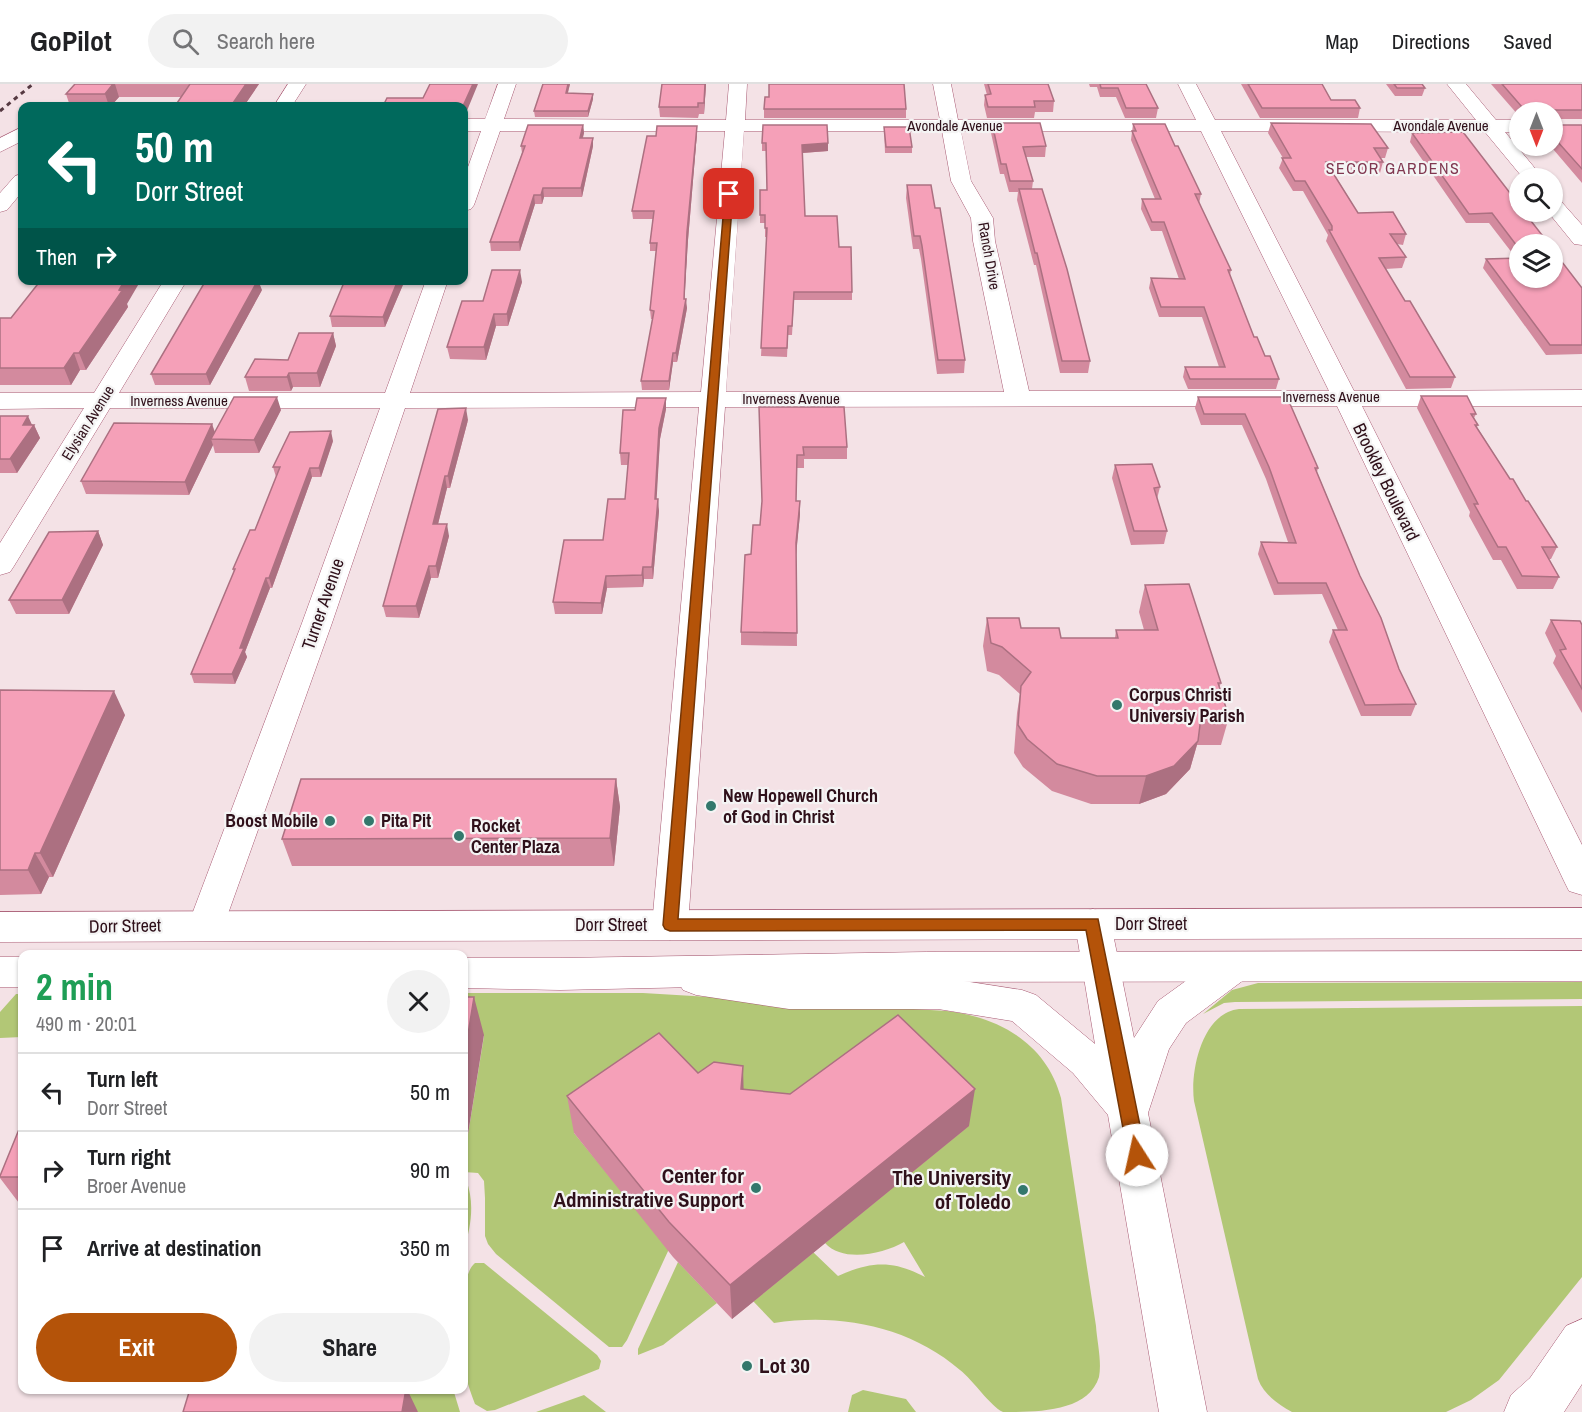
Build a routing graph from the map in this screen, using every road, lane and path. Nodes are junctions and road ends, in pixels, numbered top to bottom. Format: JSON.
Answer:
{"nodes":[{"id":1,"x":297,"y":84,"type":"edge"},
{"id":2,"x":507,"y":84,"type":"edge"},
{"id":3,"x":738,"y":84,"type":"edge"},
{"id":4,"x":942,"y":84,"type":"edge"},
{"id":5,"x":1187,"y":84,"type":"edge"},
{"id":6,"x":1456,"y":84,"type":"edge"},
{"id":7,"x":286,"y":102,"type":"edge"},
{"id":8,"x":468,"y":125,"type":"edge"},
{"id":9,"x":492,"y":125,"type":"junction"},
{"id":10,"x":735,"y":125,"type":"junction"},
{"id":11,"x":950,"y":126,"type":"junction"},
{"id":12,"x":1208,"y":126,"type":"junction"},
{"id":13,"x":1491,"y":126,"type":"junction"},
{"id":14,"x":1509,"y":126,"type":"edge"},
{"id":15,"x":18,"y":135,"type":"edge"},
{"id":16,"x":0,"y":146,"type":"edge"},
{"id":17,"x":1525,"y":168,"type":"edge"},
{"id":18,"x":18,"y":185,"type":"edge"},
{"id":19,"x":468,"y":194,"type":"edge"},
{"id":20,"x":0,"y":206,"type":"edge"},
{"id":21,"x":1563,"y":216,"type":"edge"},
{"id":22,"x":1582,"y":239,"type":"edge"},
{"id":23,"x":173,"y":285,"type":"edge"},
{"id":24,"x":434,"y":285,"type":"edge"},
{"id":25,"x":1018,"y":398,"type":"junction"},
{"id":26,"x":1345,"y":398,"type":"junction"},
{"id":27,"x":1582,"y":398,"type":"edge"},
{"id":28,"x":713,"y":400,"type":"junction"},
{"id":29,"x":0,"y":401,"type":"edge"},
{"id":30,"x":102,"y":401,"type":"junction"},
{"id":31,"x":393,"y":401,"type":"junction"},
{"id":32,"x":0,"y":566,"type":"edge"},
{"id":33,"x":1582,"y":881,"type":"edge"},
{"id":34,"x":1582,"y":923,"type":"edge"},
{"id":35,"x":1093,"y":924,"type":"junction"},
{"id":36,"x":206,"y":925,"type":"junction"},
{"id":37,"x":670,"y":925,"type":"junction"},
{"id":38,"x":0,"y":927,"type":"edge"},
{"id":39,"x":0,"y":942,"type":"edge"},
{"id":40,"x":1582,"y":966,"type":"edge"},
{"id":41,"x":1101,"y":968,"type":"junction"},
{"id":42,"x":1232,"y":968,"type":"junction"},
{"id":43,"x":0,"y":972,"type":"edge"},
{"id":44,"x":18,"y":972,"type":"edge"},
{"id":45,"x":646,"y":972,"type":"junction"},
{"id":46,"x":468,"y":973,"type":"edge"},
{"id":47,"x":1129,"y":1110,"type":"junction"},
{"id":48,"x":1582,"y":1342,"type":"edge"},
{"id":49,"x":1183,"y":1412,"type":"edge"},
{"id":50,"x":1528,"y":1412,"type":"edge"}],
"edges":[{"from":1,"to":7,"type":"street"},
{"from":2,"to":9,"type":"street"},
{"from":3,"to":10,"type":"street"},
{"from":4,"to":11,"type":"street","name":"Ranch Drive"},
{"from":5,"to":12,"type":"street","name":"Brookley Boulevard"},
{"from":6,"to":13,"type":"street"},
{"from":8,"to":9,"type":"street","name":"Avondale Avenue"},
{"from":9,"to":10,"type":"street","name":"Avondale Avenue"},
{"from":9,"to":19,"type":"street"},
{"from":10,"to":11,"type":"street","name":"Avondale Avenue"},
{"from":10,"to":28,"type":"street"},
{"from":11,"to":12,"type":"street","name":"Avondale Avenue"},
{"from":11,"to":25,"type":"street","name":"Ranch Drive"},
{"from":12,"to":13,"type":"street","name":"Avondale Avenue"},
{"from":12,"to":26,"type":"street","name":"Brookley Boulevard"},
{"from":13,"to":14,"type":"street","name":"Avondale Avenue"},
{"from":13,"to":17,"type":"street"},
{"from":15,"to":16,"type":"street"},
{"from":18,"to":20,"type":"street"},
{"from":21,"to":22,"type":"street"},
{"from":23,"to":30,"type":"street","name":"Elysian Avenue"},
{"from":24,"to":31,"type":"street","name":"Turner Avenue"},
{"from":25,"to":26,"type":"street","name":"Inverness Avenue"},
{"from":25,"to":28,"type":"street","name":"Inverness Avenue"},
{"from":26,"to":27,"type":"street","name":"Inverness Avenue"},
{"from":26,"to":33,"type":"street","name":"Brookley Boulevard"},
{"from":28,"to":31,"type":"street","name":"Inverness Avenue"},
{"from":28,"to":37,"type":"street"},
{"from":29,"to":30,"type":"street","name":"Inverness Avenue"},
{"from":30,"to":31,"type":"street","name":"Inverness Avenue"},
{"from":30,"to":32,"type":"street","name":"Elysian Avenue"},
{"from":31,"to":36,"type":"street","name":"Turner Avenue"},
{"from":34,"to":35,"type":"street","name":"Dorr Street"},
{"from":35,"to":37,"type":"street","name":"Dorr Street"},
{"from":35,"to":41,"type":"street"},
{"from":36,"to":37,"type":"street","name":"Dorr Street"},
{"from":36,"to":38,"type":"street","name":"Dorr Street"},
{"from":36,"to":39,"type":"street"},
{"from":40,"to":42,"type":"street"},
{"from":41,"to":42,"type":"street"},
{"from":41,"to":45,"type":"street"},
{"from":41,"to":47,"type":"street"},
{"from":42,"to":47,"type":"street"},
{"from":43,"to":44,"type":"street"},
{"from":45,"to":46,"type":"street"},
{"from":45,"to":47,"type":"street"},
{"from":47,"to":49,"type":"street"},
{"from":48,"to":50,"type":"street"}]}
